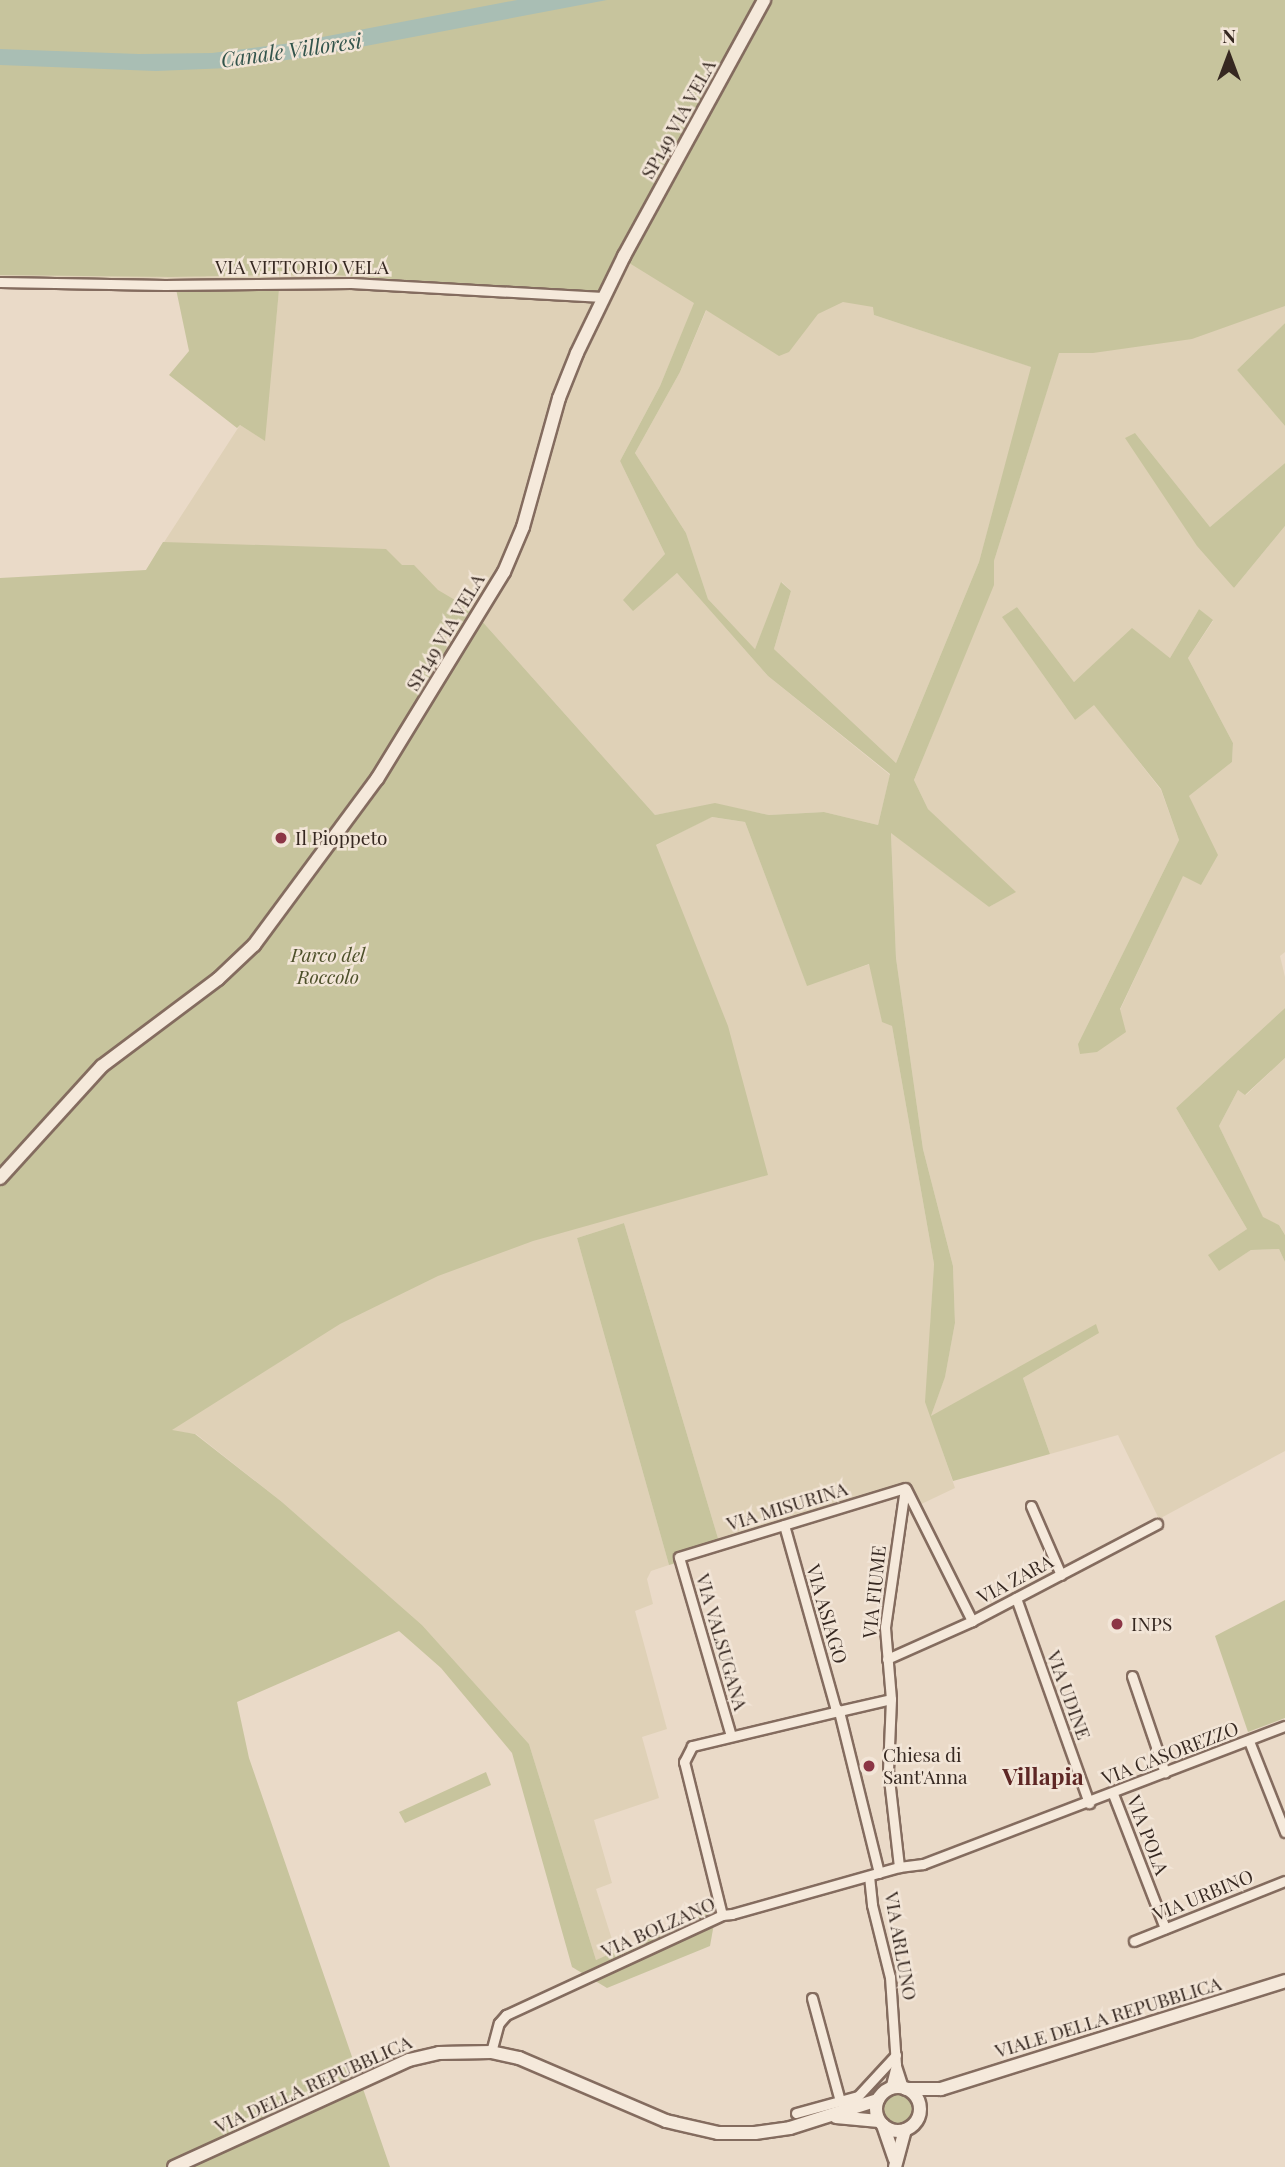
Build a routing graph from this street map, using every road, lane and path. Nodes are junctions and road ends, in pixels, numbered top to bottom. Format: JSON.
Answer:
{"nodes":[{"id":1,"x":764,"y":0,"type":"edge"},
{"id":2,"x":0,"y":282,"type":"edge"},
{"id":3,"x":603,"y":297,"type":"junction"},
{"id":4,"x":0,"y":1178,"type":"edge"},
{"id":5,"x":905,"y":1488,"type":"junction"},
{"id":6,"x":1031,"y":1506,"type":"dead end"},
{"id":7,"x":1157,"y":1524,"type":"dead end"},
{"id":8,"x":784,"y":1525,"type":"junction"},
{"id":9,"x":679,"y":1557,"type":"joint"},
{"id":10,"x":1061,"y":1574,"type":"junction"},
{"id":11,"x":1016,"y":1598,"type":"junction"},
{"id":12,"x":972,"y":1622,"type":"junction"},
{"id":13,"x":887,"y":1659,"type":"junction"},
{"id":14,"x":1132,"y":1676,"type":"dead end"},
{"id":15,"x":891,"y":1699,"type":"junction"},
{"id":16,"x":839,"y":1711,"type":"junction"},
{"id":17,"x":1285,"y":1726,"type":"edge"},
{"id":18,"x":731,"y":1736,"type":"junction"},
{"id":19,"x":1249,"y":1741,"type":"junction"},
{"id":20,"x":1166,"y":1773,"type":"junction"},
{"id":21,"x":1113,"y":1794,"type":"junction"},
{"id":22,"x":1089,"y":1803,"type":"junction"},
{"id":23,"x":1285,"y":1832,"type":"edge"},
{"id":24,"x":899,"y":1867,"type":"junction"},
{"id":25,"x":879,"y":1873,"type":"junction"},
{"id":26,"x":869,"y":1876,"type":"junction"},
{"id":27,"x":1285,"y":1881,"type":"edge"},
{"id":28,"x":722,"y":1915,"type":"junction"},
{"id":29,"x":1166,"y":1928,"type":"junction"},
{"id":30,"x":1134,"y":1941,"type":"dead end"},
{"id":31,"x":1285,"y":1981,"type":"edge"},
{"id":32,"x":812,"y":1998,"type":"dead end"},
{"id":33,"x":491,"y":2052,"type":"junction"},
{"id":34,"x":896,"y":2060,"type":"junction"},
{"id":35,"x":899,"y":2088,"type":"junction"},
{"id":36,"x":941,"y":2089,"type":"junction"},
{"id":37,"x":878,"y":2100,"type":"junction"},
{"id":38,"x":840,"y":2101,"type":"junction"},
{"id":39,"x":920,"y":2112,"type":"junction"},
{"id":40,"x":796,"y":2113,"type":"dead end"},
{"id":41,"x":832,"y":2116,"type":"junction"},
{"id":42,"x":881,"y":2123,"type":"junction"},
{"id":43,"x":905,"y":2130,"type":"junction"},
{"id":44,"x":895,"y":2163,"type":"edge"},
{"id":45,"x":174,"y":2167,"type":"edge"}],
"edges":[{"from":1,"to":3,"type":"street","name":"SP149 VIA VELA"},
{"from":2,"to":3,"type":"street","name":"VIA VITTORIO VELA"},
{"from":3,"to":4,"type":"street","name":"SP149 VIA VELA"},
{"from":5,"to":8,"type":"street","name":"VIA MISURINA"},
{"from":5,"to":12,"type":"street"},
{"from":5,"to":13,"type":"street","name":"VIA FIUME"},
{"from":6,"to":10,"type":"street"},
{"from":7,"to":10,"type":"street","name":"VIA ZARA"},
{"from":8,"to":9,"type":"street","name":"VIA MISURINA"},
{"from":8,"to":16,"type":"street","name":"VIA ASIAGO"},
{"from":9,"to":18,"type":"street","name":"VIA VALSUGANA"},
{"from":10,"to":11,"type":"street","name":"VIA ZARA"},
{"from":11,"to":12,"type":"street","name":"VIA ZARA"},
{"from":11,"to":22,"type":"street","name":"VIA UDINE"},
{"from":12,"to":13,"type":"street","name":"VIA ZARA"},
{"from":13,"to":15,"type":"street","name":"VIA FIUME"},
{"from":14,"to":20,"type":"street"},
{"from":15,"to":16,"type":"street"},
{"from":15,"to":24,"type":"street","name":"VIA FIUME"},
{"from":16,"to":18,"type":"street"},
{"from":16,"to":25,"type":"street","name":"VIA ASIAGO"},
{"from":17,"to":19,"type":"street","name":"VIA CASOREZZO"},
{"from":18,"to":28,"type":"street"},
{"from":19,"to":20,"type":"street","name":"VIA CASOREZZO"},
{"from":19,"to":23,"type":"street"},
{"from":20,"to":21,"type":"street","name":"VIA CASOREZZO"},
{"from":21,"to":22,"type":"street","name":"VIA CASOREZZO"},
{"from":21,"to":29,"type":"street","name":"VIA POLA"},
{"from":22,"to":24,"type":"street","name":"VIA CASOREZZO"},
{"from":24,"to":25,"type":"street","name":"VIA CASOREZZO"},
{"from":25,"to":26,"type":"street","name":"VIA CASOREZZO"},
{"from":26,"to":28,"type":"street","name":"VIA BOLZANO"},
{"from":26,"to":34,"type":"street","name":"VIA ARLUNO"},
{"from":27,"to":29,"type":"street","name":"VIA URBINO"},
{"from":28,"to":33,"type":"street","name":"VIA BOLZANO"},
{"from":29,"to":30,"type":"street","name":"VIA URBINO"},
{"from":31,"to":36,"type":"street","name":"VIALE DELLA REPUBBLICA"},
{"from":32,"to":38,"type":"street"},
{"from":33,"to":41,"type":"street","name":"VIA DELLA REPUBBLICA"},
{"from":33,"to":45,"type":"street","name":"VIA DELLA REPUBBLICA"},
{"from":34,"to":35,"type":"street","name":"VIA ARLUNO"},
{"from":34,"to":38,"type":"street"},
{"from":35,"to":36,"type":"street"},
{"from":35,"to":37,"type":"street"},
{"from":35,"to":39,"type":"street"},
{"from":36,"to":39,"type":"street"},
{"from":37,"to":41,"type":"street","name":"VIA DELLA REPUBBLICA"},
{"from":37,"to":42,"type":"street"},
{"from":38,"to":40,"type":"street"},
{"from":39,"to":43,"type":"street"},
{"from":41,"to":42,"type":"street","name":"VIA DELLA REPUBBLICA"},
{"from":42,"to":43,"type":"street"},
{"from":42,"to":44,"type":"street"},
{"from":43,"to":44,"type":"street"}]}
